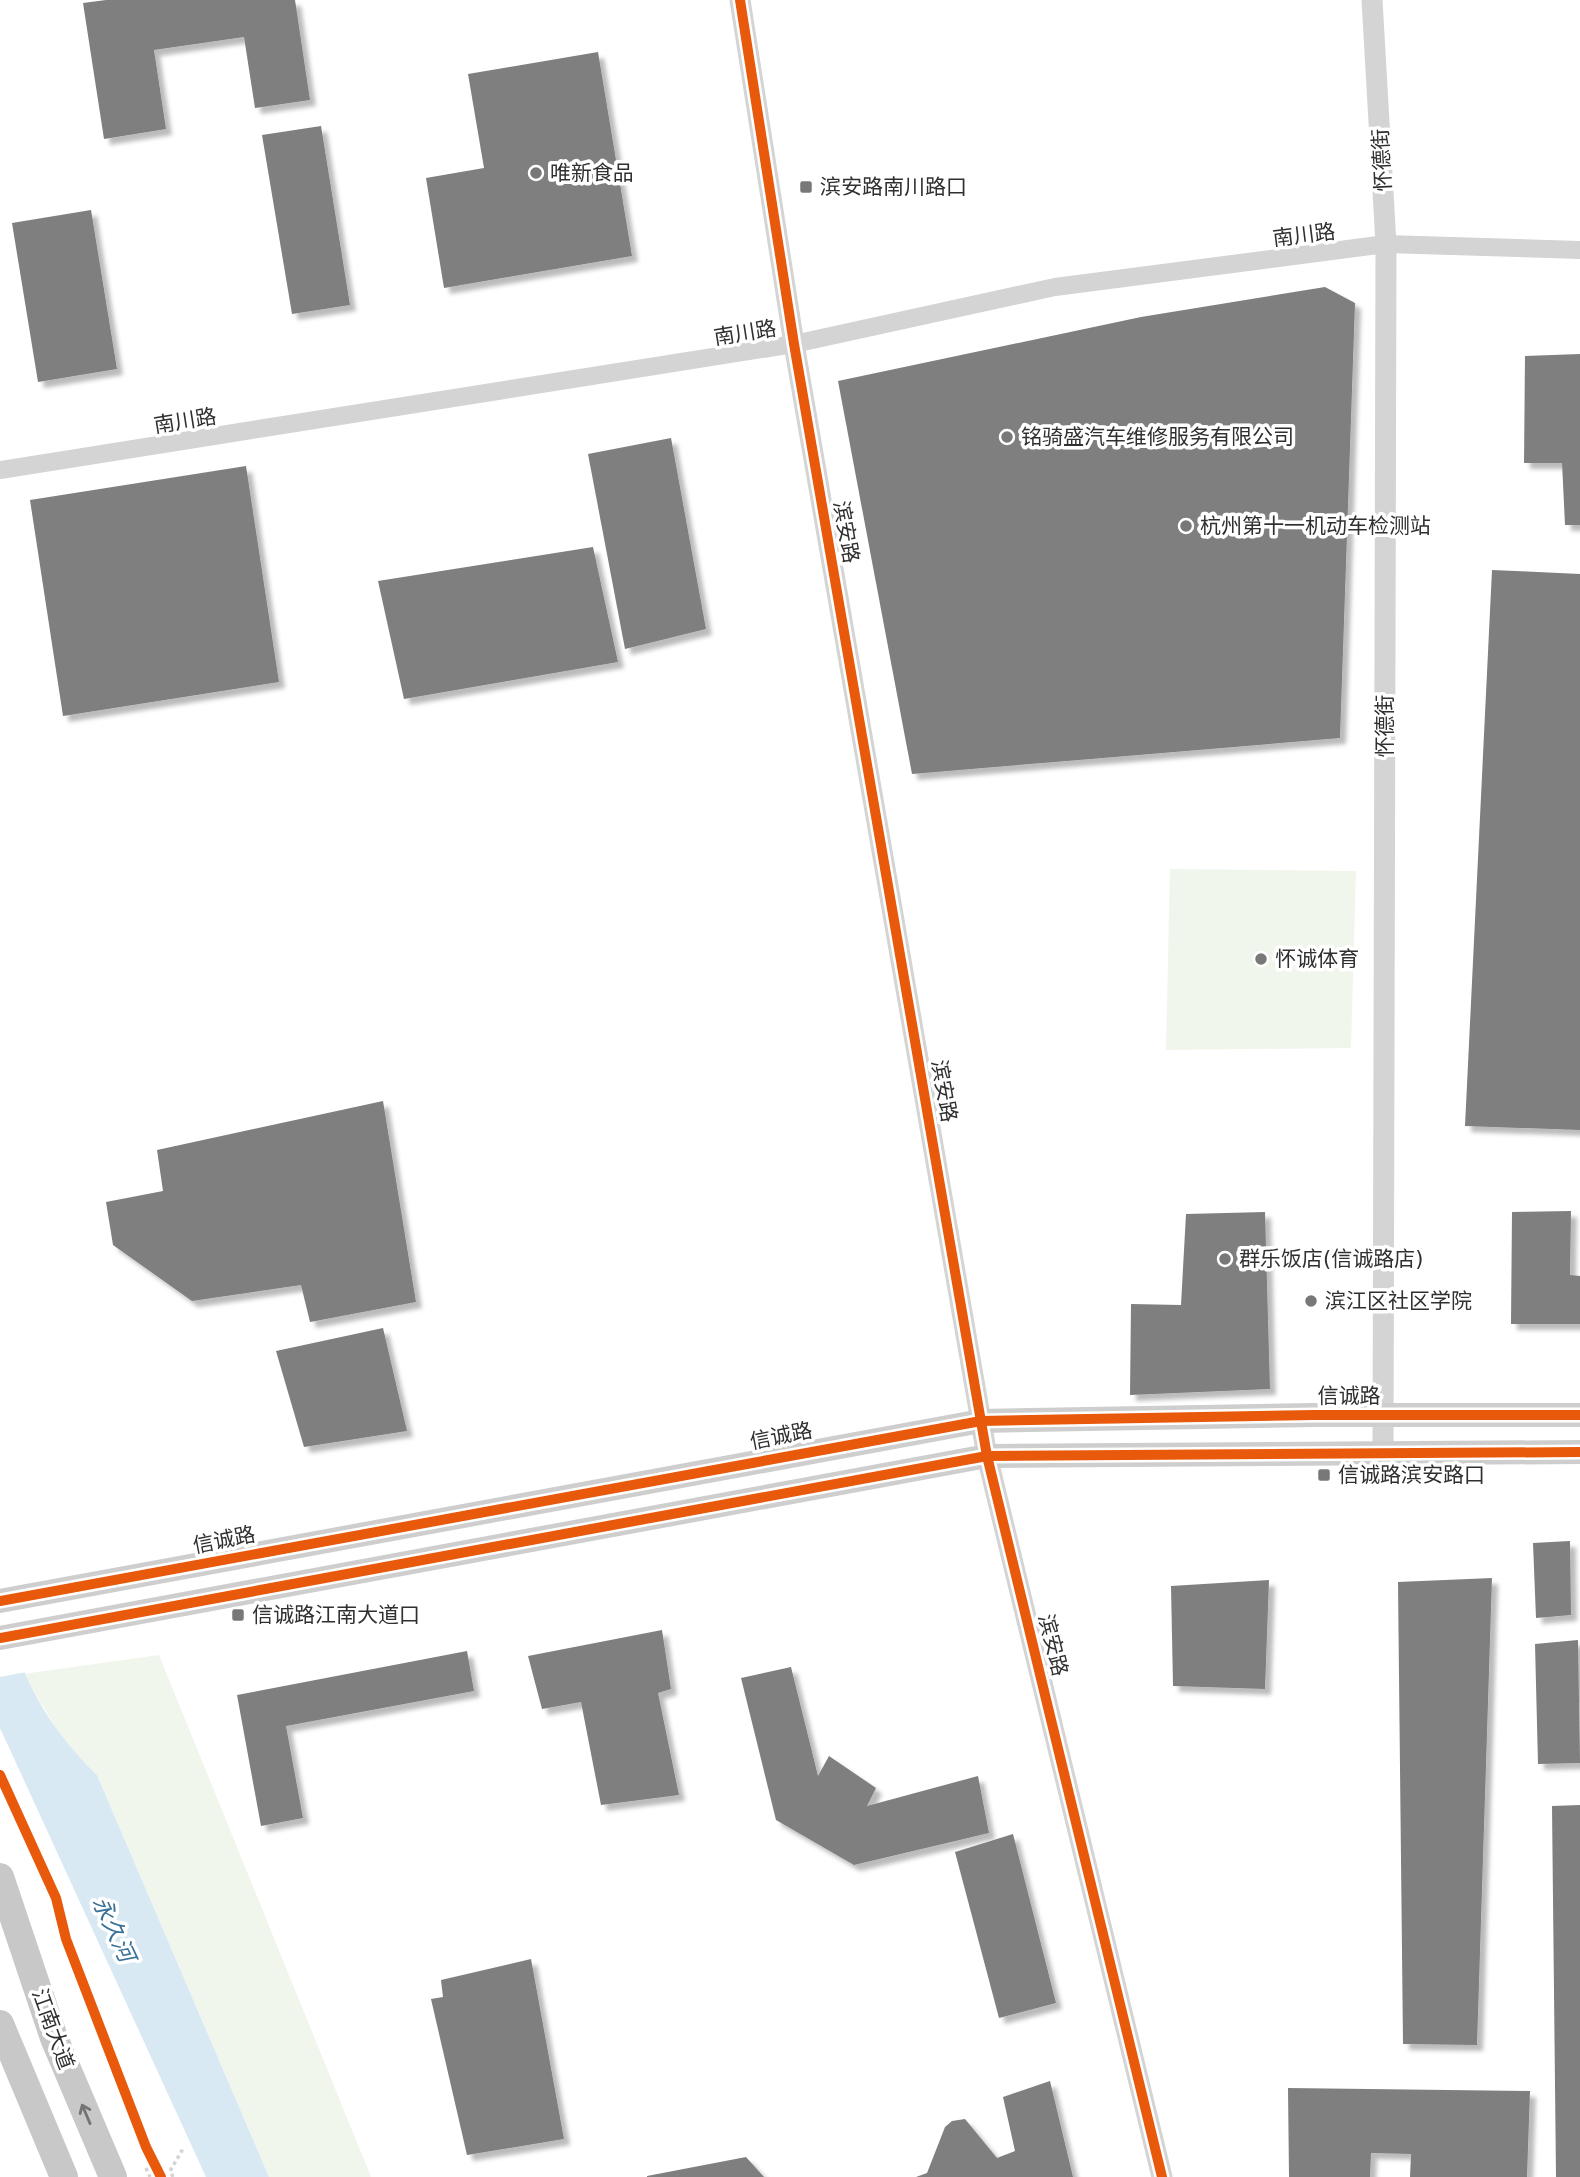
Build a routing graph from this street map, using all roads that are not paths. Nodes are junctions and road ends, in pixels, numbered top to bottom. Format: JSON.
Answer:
{"nodes":[{"id":1,"x":740,"y":0,"type":"edge"},
{"id":2,"x":1372,"y":0,"type":"edge"},
{"id":3,"x":1387,"y":244,"type":"junction"},
{"id":4,"x":1580,"y":250,"type":"edge"},
{"id":5,"x":794,"y":344,"type":"junction"},
{"id":6,"x":0,"y":470,"type":"edge"},
{"id":7,"x":1384,"y":1415,"type":"junction"},
{"id":8,"x":1580,"y":1415,"type":"edge"},
{"id":9,"x":981,"y":1420,"type":"junction"},
{"id":10,"x":1580,"y":1452,"type":"edge"},
{"id":11,"x":1383,"y":1453,"type":"junction"},
{"id":12,"x":987,"y":1457,"type":"junction"},
{"id":13,"x":0,"y":1601,"type":"edge"},
{"id":14,"x":0,"y":1638,"type":"edge"},
{"id":15,"x":0,"y":1877,"type":"edge"},
{"id":16,"x":0,"y":2024,"type":"edge"},
{"id":17,"x":64,"y":2177,"type":"edge"},
{"id":18,"x":113,"y":2177,"type":"edge"},
{"id":19,"x":1162,"y":2177,"type":"edge"}],
"edges":[{"from":1,"to":5,"type":"street","name":"滨安路"},
{"from":2,"to":3,"type":"street","name":"怀德街"},
{"from":3,"to":4,"type":"street","name":"南川路"},
{"from":3,"to":5,"type":"street","name":"南川路"},
{"from":3,"to":7,"type":"street","name":"怀德街"},
{"from":5,"to":6,"type":"street","name":"南川路"},
{"from":5,"to":9,"type":"street","name":"滨安路"},
{"from":7,"to":8,"type":"main road","name":"信诚路"},
{"from":7,"to":9,"type":"main road","name":"信诚路"},
{"from":7,"to":11,"type":"street","name":"怀德街"},
{"from":9,"to":12,"type":"street","name":"滨安路"},
{"from":9,"to":13,"type":"main road","name":"信诚路"},
{"from":10,"to":11,"type":"main road"},
{"from":11,"to":12,"type":"main road"},
{"from":12,"to":14,"type":"main road"},
{"from":12,"to":19,"type":"street","name":"滨安路"},
{"from":18,"to":15,"type":"main road","name":"江南大道","one_way":true},
{"from":16,"to":17,"type":"main road"}]}
